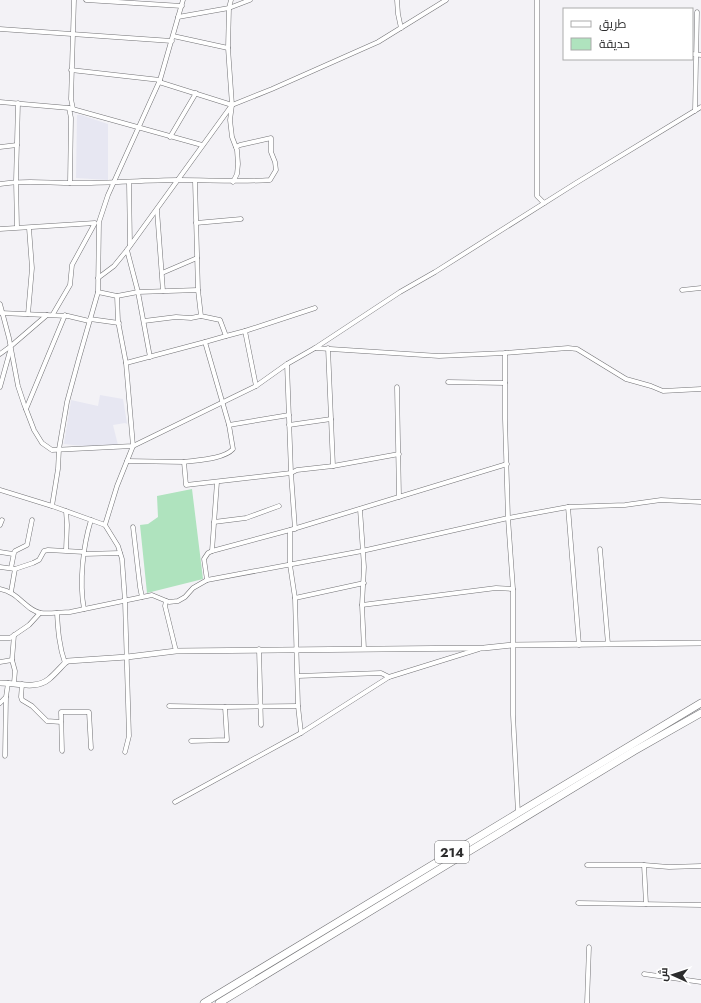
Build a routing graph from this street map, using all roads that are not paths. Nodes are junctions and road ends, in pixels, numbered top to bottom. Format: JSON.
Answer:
{"nodes":[{"id":1,"x":74,"y":0,"type":"edge"},
{"id":2,"x":86,"y":0,"type":"edge"},
{"id":3,"x":184,"y":0,"type":"edge"},
{"id":4,"x":231,"y":0,"type":"edge"},
{"id":5,"x":250,"y":0,"type":"edge"},
{"id":6,"x":397,"y":0,"type":"edge"},
{"id":7,"x":435,"y":0,"type":"edge"},
{"id":8,"x":446,"y":0,"type":"edge"},
{"id":9,"x":537,"y":0,"type":"edge"},
{"id":10,"x":182,"y":6,"type":"junction"},
{"id":11,"x":437,"y":6,"type":"junction"},
{"id":12,"x":229,"y":8,"type":"junction"},
{"id":13,"x":698,"y":12,"type":"dead end"},
{"id":14,"x":178,"y":17,"type":"junction"},
{"id":15,"x":401,"y":28,"type":"junction"},
{"id":16,"x":0,"y":29,"type":"edge"},
{"id":17,"x":73,"y":34,"type":"junction"},
{"id":18,"x":173,"y":38,"type":"junction"},
{"id":19,"x":228,"y":48,"type":"junction"},
{"id":20,"x":696,"y":54,"type":"edge"},
{"id":21,"x":71,"y":70,"type":"junction"},
{"id":22,"x":160,"y":81,"type":"junction"},
{"id":23,"x":196,"y":93,"type":"junction"},
{"id":24,"x":0,"y":102,"type":"edge"},
{"id":25,"x":18,"y":103,"type":"junction"},
{"id":26,"x":232,"y":105,"type":"junction"},
{"id":27,"x":701,"y":107,"type":"edge"},
{"id":28,"x":71,"y":109,"type":"junction"},
{"id":29,"x":695,"y":111,"type":"junction"},
{"id":30,"x":139,"y":128,"type":"junction"},
{"id":31,"x":170,"y":136,"type":"junction"},
{"id":32,"x":17,"y":145,"type":"junction"},
{"id":33,"x":202,"y":145,"type":"junction"},
{"id":34,"x":0,"y":147,"type":"edge"},
{"id":35,"x":236,"y":147,"type":"junction"},
{"id":36,"x":178,"y":180,"type":"junction"},
{"id":37,"x":16,"y":181,"type":"junction"},
{"id":38,"x":194,"y":181,"type":"junction"},
{"id":39,"x":232,"y":182,"type":"junction"},
{"id":40,"x":114,"y":183,"type":"junction"},
{"id":41,"x":129,"y":183,"type":"junction"},
{"id":42,"x":0,"y":184,"type":"edge"},
{"id":43,"x":70,"y":184,"type":"junction"},
{"id":44,"x":544,"y":203,"type":"junction"},
{"id":45,"x":157,"y":210,"type":"junction"},
{"id":46,"x":241,"y":219,"type":"dead end"},
{"id":47,"x":97,"y":223,"type":"junction"},
{"id":48,"x":196,"y":223,"type":"junction"},
{"id":49,"x":17,"y":227,"type":"junction"},
{"id":50,"x":29,"y":228,"type":"junction"},
{"id":51,"x":0,"y":229,"type":"edge"},
{"id":52,"x":130,"y":246,"type":"junction"},
{"id":53,"x":127,"y":250,"type":"junction"},
{"id":54,"x":197,"y":258,"type":"junction"},
{"id":55,"x":162,"y":273,"type":"junction"},
{"id":56,"x":98,"y":278,"type":"junction"},
{"id":57,"x":701,"y":288,"type":"edge"},
{"id":58,"x":163,"y":290,"type":"junction"},
{"id":59,"x":198,"y":290,"type":"junction"},
{"id":60,"x":682,"y":290,"type":"dead end"},
{"id":61,"x":98,"y":292,"type":"junction"},
{"id":62,"x":138,"y":292,"type":"junction"},
{"id":63,"x":117,"y":296,"type":"junction"},
{"id":64,"x":0,"y":304,"type":"edge"},
{"id":65,"x":315,"y":308,"type":"dead end"},
{"id":66,"x":1,"y":313,"type":"edge"},
{"id":67,"x":28,"y":314,"type":"junction"},
{"id":68,"x":48,"y":314,"type":"junction"},
{"id":69,"x":53,"y":314,"type":"junction"},
{"id":70,"x":65,"y":315,"type":"junction"},
{"id":71,"x":201,"y":316,"type":"junction"},
{"id":72,"x":90,"y":320,"type":"junction"},
{"id":73,"x":144,"y":321,"type":"junction"},
{"id":74,"x":119,"y":323,"type":"junction"},
{"id":75,"x":245,"y":331,"type":"junction"},
{"id":76,"x":226,"y":336,"type":"junction"},
{"id":77,"x":206,"y":342,"type":"junction"},
{"id":78,"x":11,"y":346,"type":"junction"},
{"id":79,"x":316,"y":348,"type":"junction"},
{"id":80,"x":328,"y":348,"type":"junction"},
{"id":81,"x":505,"y":353,"type":"junction"},
{"id":82,"x":0,"y":354,"type":"edge"},
{"id":83,"x":150,"y":357,"type":"junction"},
{"id":84,"x":126,"y":363,"type":"junction"},
{"id":85,"x":287,"y":364,"type":"junction"},
{"id":86,"x":448,"y":382,"type":"dead end"},
{"id":87,"x":505,"y":383,"type":"junction"},
{"id":88,"x":256,"y":386,"type":"junction"},
{"id":89,"x":397,"y":387,"type":"dead end"},
{"id":90,"x":0,"y":388,"type":"edge"},
{"id":91,"x":701,"y":389,"type":"edge"},
{"id":92,"x":222,"y":403,"type":"junction"},
{"id":93,"x":26,"y":409,"type":"junction"},
{"id":94,"x":289,"y":415,"type":"junction"},
{"id":95,"x":331,"y":419,"type":"junction"},
{"id":96,"x":229,"y":425,"type":"junction"},
{"id":97,"x":289,"y":425,"type":"junction"},
{"id":98,"x":133,"y":446,"type":"junction"},
{"id":99,"x":59,"y":449,"type":"junction"},
{"id":100,"x":399,"y":454,"type":"junction"},
{"id":101,"x":126,"y":462,"type":"junction"},
{"id":102,"x":184,"y":462,"type":"junction"},
{"id":103,"x":507,"y":464,"type":"junction"},
{"id":104,"x":333,"y":466,"type":"junction"},
{"id":105,"x":291,"y":473,"type":"junction"},
{"id":106,"x":217,"y":482,"type":"junction"},
{"id":107,"x":0,"y":490,"type":"edge"},
{"id":108,"x":399,"y":497,"type":"junction"},
{"id":109,"x":701,"y":502,"type":"edge"},
{"id":110,"x":52,"y":506,"type":"junction"},
{"id":111,"x":279,"y":506,"type":"dead end"},
{"id":112,"x":568,"y":506,"type":"junction"},
{"id":113,"x":360,"y":509,"type":"junction"},
{"id":114,"x":66,"y":511,"type":"junction"},
{"id":115,"x":508,"y":518,"type":"junction"},
{"id":116,"x":2,"y":520,"type":"dead end"},
{"id":117,"x":32,"y":520,"type":"dead end"},
{"id":118,"x":91,"y":520,"type":"junction"},
{"id":119,"x":214,"y":522,"type":"junction"},
{"id":120,"x":0,"y":525,"type":"edge"},
{"id":121,"x":105,"y":525,"type":"junction"},
{"id":122,"x":133,"y":527,"type":"dead end"},
{"id":123,"x":295,"y":528,"type":"junction"},
{"id":124,"x":290,"y":530,"type":"junction"},
{"id":125,"x":600,"y":548,"type":"dead end"},
{"id":126,"x":66,"y":550,"type":"junction"},
{"id":127,"x":212,"y":551,"type":"junction"},
{"id":128,"x":0,"y":552,"type":"edge"},
{"id":129,"x":362,"y":552,"type":"junction"},
{"id":130,"x":84,"y":553,"type":"junction"},
{"id":131,"x":120,"y":553,"type":"junction"},
{"id":132,"x":13,"y":554,"type":"junction"},
{"id":133,"x":290,"y":565,"type":"junction"},
{"id":134,"x":0,"y":567,"type":"edge"},
{"id":135,"x":13,"y":568,"type":"junction"},
{"id":136,"x":207,"y":580,"type":"junction"},
{"id":137,"x":364,"y":583,"type":"junction"},
{"id":138,"x":0,"y":589,"type":"edge"},
{"id":139,"x":512,"y":589,"type":"junction"},
{"id":140,"x":11,"y":592,"type":"junction"},
{"id":141,"x":142,"y":597,"type":"junction"},
{"id":142,"x":295,"y":598,"type":"junction"},
{"id":143,"x":125,"y":601,"type":"junction"},
{"id":144,"x":166,"y":601,"type":"junction"},
{"id":145,"x":362,"y":605,"type":"junction"},
{"id":146,"x":84,"y":609,"type":"junction"},
{"id":147,"x":57,"y":612,"type":"junction"},
{"id":148,"x":40,"y":613,"type":"junction"},
{"id":149,"x":14,"y":635,"type":"junction"},
{"id":150,"x":0,"y":638,"type":"edge"},
{"id":151,"x":701,"y":643,"type":"edge"},
{"id":152,"x":608,"y":644,"type":"junction"},
{"id":153,"x":512,"y":645,"type":"junction"},
{"id":154,"x":579,"y":645,"type":"junction"},
{"id":155,"x":484,"y":648,"type":"junction"},
{"id":156,"x":259,"y":649,"type":"junction"},
{"id":157,"x":297,"y":649,"type":"junction"},
{"id":158,"x":364,"y":649,"type":"junction"},
{"id":159,"x":176,"y":651,"type":"junction"},
{"id":160,"x":127,"y":657,"type":"junction"},
{"id":161,"x":12,"y":660,"type":"junction"},
{"id":162,"x":0,"y":662,"type":"edge"},
{"id":163,"x":65,"y":663,"type":"junction"},
{"id":164,"x":298,"y":676,"type":"junction"},
{"id":165,"x":389,"y":677,"type":"junction"},
{"id":166,"x":0,"y":682,"type":"edge"},
{"id":167,"x":8,"y":683,"type":"junction"},
{"id":168,"x":14,"y":683,"type":"junction"},
{"id":169,"x":22,"y":684,"type":"junction"},
{"id":170,"x":6,"y":697,"type":"junction"},
{"id":171,"x":0,"y":703,"type":"edge"},
{"id":172,"x":701,"y":703,"type":"edge"},
{"id":173,"x":169,"y":706,"type":"dead end"},
{"id":174,"x":261,"y":706,"type":"junction"},
{"id":175,"x":298,"y":706,"type":"junction"},
{"id":176,"x":225,"y":707,"type":"junction"},
{"id":177,"x":701,"y":713,"type":"edge"},
{"id":178,"x":61,"y":722,"type":"junction"},
{"id":179,"x":261,"y":725,"type":"dead end"},
{"id":180,"x":302,"y":733,"type":"junction"},
{"id":181,"x":191,"y":741,"type":"dead end"},
{"id":182,"x":91,"y":748,"type":"dead end"},
{"id":183,"x":62,"y":751,"type":"dead end"},
{"id":184,"x":126,"y":752,"type":"dead end"},
{"id":185,"x":5,"y":756,"type":"dead end"},
{"id":186,"x":175,"y":802,"type":"dead end"},
{"id":187,"x":518,"y":812,"type":"junction"},
{"id":188,"x":644,"y":864,"type":"junction"},
{"id":189,"x":587,"y":865,"type":"dead end"},
{"id":190,"x":701,"y":866,"type":"edge"},
{"id":191,"x":578,"y":903,"type":"dead end"},
{"id":192,"x":646,"y":904,"type":"junction"},
{"id":193,"x":701,"y":906,"type":"edge"},
{"id":194,"x":588,"y":947,"type":"dead end"},
{"id":195,"x":644,"y":974,"type":"dead end"},
{"id":196,"x":701,"y":982,"type":"edge"},
{"id":197,"x":204,"y":1003,"type":"edge"},
{"id":198,"x":219,"y":1003,"type":"edge"},
{"id":199,"x":587,"y":1003,"type":"edge"}],
"edges":[{"from":1,"to":17,"type":"street"},
{"from":2,"to":10,"type":"street"},
{"from":3,"to":10,"type":"street"},
{"from":4,"to":12,"type":"street"},
{"from":5,"to":12,"type":"street"},
{"from":6,"to":15,"type":"street"},
{"from":7,"to":11,"type":"street"},
{"from":8,"to":11,"type":"street"},
{"from":9,"to":44,"type":"street"},
{"from":10,"to":14,"type":"street"},
{"from":11,"to":15,"type":"street"},
{"from":12,"to":14,"type":"street"},
{"from":12,"to":19,"type":"street"},
{"from":13,"to":20,"type":"street"},
{"from":14,"to":18,"type":"street"},
{"from":15,"to":26,"type":"street"},
{"from":16,"to":17,"type":"street"},
{"from":17,"to":18,"type":"street"},
{"from":17,"to":21,"type":"street"},
{"from":18,"to":19,"type":"street"},
{"from":18,"to":22,"type":"street"},
{"from":19,"to":26,"type":"street"},
{"from":20,"to":29,"type":"street"},
{"from":21,"to":22,"type":"street"},
{"from":21,"to":28,"type":"street"},
{"from":22,"to":23,"type":"street"},
{"from":22,"to":30,"type":"street"},
{"from":23,"to":26,"type":"street"},
{"from":23,"to":31,"type":"street"},
{"from":24,"to":25,"type":"street"},
{"from":25,"to":28,"type":"street"},
{"from":25,"to":32,"type":"street"},
{"from":26,"to":33,"type":"street"},
{"from":26,"to":35,"type":"street"},
{"from":27,"to":29,"type":"street"},
{"from":28,"to":30,"type":"street"},
{"from":28,"to":43,"type":"street"},
{"from":29,"to":44,"type":"street"},
{"from":30,"to":31,"type":"street"},
{"from":30,"to":40,"type":"street"},
{"from":31,"to":33,"type":"street"},
{"from":32,"to":34,"type":"street"},
{"from":32,"to":37,"type":"street"},
{"from":33,"to":36,"type":"street"},
{"from":35,"to":39,"type":"street"},
{"from":35,"to":39,"type":"street"},
{"from":36,"to":38,"type":"street"},
{"from":36,"to":41,"type":"street"},
{"from":36,"to":45,"type":"street"},
{"from":37,"to":42,"type":"street"},
{"from":37,"to":43,"type":"street"},
{"from":37,"to":49,"type":"street"},
{"from":38,"to":39,"type":"street"},
{"from":38,"to":48,"type":"street"},
{"from":40,"to":41,"type":"street"},
{"from":40,"to":43,"type":"street"},
{"from":40,"to":47,"type":"street"},
{"from":41,"to":52,"type":"street"},
{"from":44,"to":79,"type":"street"},
{"from":45,"to":52,"type":"street"},
{"from":45,"to":55,"type":"street"},
{"from":46,"to":48,"type":"street"},
{"from":47,"to":50,"type":"street"},
{"from":47,"to":56,"type":"street"},
{"from":47,"to":69,"type":"street"},
{"from":48,"to":54,"type":"street"},
{"from":49,"to":50,"type":"street"},
{"from":49,"to":51,"type":"street"},
{"from":50,"to":67,"type":"street"},
{"from":52,"to":53,"type":"street"},
{"from":53,"to":56,"type":"street"},
{"from":53,"to":62,"type":"street"},
{"from":54,"to":55,"type":"street"},
{"from":54,"to":59,"type":"street"},
{"from":55,"to":58,"type":"street"},
{"from":56,"to":61,"type":"street"},
{"from":57,"to":60,"type":"street"},
{"from":58,"to":59,"type":"street"},
{"from":58,"to":62,"type":"street"},
{"from":59,"to":71,"type":"street"},
{"from":61,"to":63,"type":"street"},
{"from":61,"to":72,"type":"street"},
{"from":62,"to":63,"type":"street"},
{"from":62,"to":73,"type":"street"},
{"from":63,"to":74,"type":"street"},
{"from":64,"to":66,"type":"street"},
{"from":65,"to":75,"type":"street"},
{"from":66,"to":67,"type":"street"},
{"from":66,"to":78,"type":"street"},
{"from":67,"to":68,"type":"street"},
{"from":68,"to":69,"type":"street"},
{"from":68,"to":78,"type":"street"},
{"from":69,"to":70,"type":"street"},
{"from":70,"to":72,"type":"street"},
{"from":70,"to":93,"type":"street"},
{"from":71,"to":73,"type":"street"},
{"from":71,"to":76,"type":"street"},
{"from":72,"to":74,"type":"street"},
{"from":72,"to":99,"type":"street"},
{"from":73,"to":83,"type":"street"},
{"from":74,"to":84,"type":"street"},
{"from":75,"to":76,"type":"street"},
{"from":75,"to":88,"type":"street"},
{"from":76,"to":77,"type":"street"},
{"from":77,"to":83,"type":"street"},
{"from":77,"to":92,"type":"street"},
{"from":78,"to":82,"type":"street"},
{"from":78,"to":90,"type":"street"},
{"from":78,"to":93,"type":"street"},
{"from":79,"to":80,"type":"street"},
{"from":79,"to":85,"type":"street"},
{"from":80,"to":81,"type":"street"},
{"from":80,"to":95,"type":"street"},
{"from":81,"to":87,"type":"street"},
{"from":81,"to":91,"type":"street"},
{"from":83,"to":84,"type":"street"},
{"from":84,"to":98,"type":"street"},
{"from":85,"to":88,"type":"street"},
{"from":85,"to":94,"type":"street"},
{"from":86,"to":87,"type":"street"},
{"from":87,"to":103,"type":"street"},
{"from":88,"to":92,"type":"street"},
{"from":89,"to":100,"type":"street"},
{"from":92,"to":96,"type":"street"},
{"from":92,"to":98,"type":"street"},
{"from":93,"to":99,"type":"street"},
{"from":94,"to":96,"type":"street"},
{"from":94,"to":97,"type":"street"},
{"from":95,"to":97,"type":"street"},
{"from":95,"to":104,"type":"street"},
{"from":96,"to":102,"type":"street"},
{"from":97,"to":105,"type":"street"},
{"from":98,"to":99,"type":"street"},
{"from":98,"to":101,"type":"street"},
{"from":99,"to":110,"type":"street"},
{"from":100,"to":104,"type":"street"},
{"from":100,"to":108,"type":"street"},
{"from":101,"to":102,"type":"street"},
{"from":101,"to":121,"type":"street"},
{"from":102,"to":106,"type":"street"},
{"from":103,"to":108,"type":"street"},
{"from":103,"to":115,"type":"street"},
{"from":104,"to":105,"type":"street"},
{"from":105,"to":106,"type":"street"},
{"from":105,"to":123,"type":"street"},
{"from":106,"to":119,"type":"street"},
{"from":107,"to":110,"type":"street"},
{"from":108,"to":113,"type":"street"},
{"from":109,"to":112,"type":"street"},
{"from":110,"to":114,"type":"street"},
{"from":111,"to":119,"type":"street"},
{"from":112,"to":115,"type":"street"},
{"from":112,"to":154,"type":"street"},
{"from":113,"to":123,"type":"street"},
{"from":113,"to":129,"type":"street"},
{"from":114,"to":118,"type":"street"},
{"from":114,"to":126,"type":"street"},
{"from":115,"to":129,"type":"street"},
{"from":115,"to":139,"type":"street"},
{"from":116,"to":120,"type":"street"},
{"from":117,"to":132,"type":"street"},
{"from":118,"to":121,"type":"street"},
{"from":118,"to":130,"type":"street"},
{"from":119,"to":127,"type":"street"},
{"from":121,"to":131,"type":"street"},
{"from":122,"to":141,"type":"street"},
{"from":123,"to":124,"type":"street"},
{"from":124,"to":127,"type":"street"},
{"from":124,"to":133,"type":"street"},
{"from":125,"to":152,"type":"street"},
{"from":126,"to":130,"type":"street"},
{"from":126,"to":135,"type":"street"},
{"from":127,"to":136,"type":"street"},
{"from":128,"to":132,"type":"street"},
{"from":129,"to":133,"type":"street"},
{"from":129,"to":137,"type":"street"},
{"from":130,"to":131,"type":"street"},
{"from":130,"to":146,"type":"street"},
{"from":131,"to":143,"type":"street"},
{"from":132,"to":135,"type":"street"},
{"from":133,"to":136,"type":"street"},
{"from":133,"to":142,"type":"street"},
{"from":134,"to":135,"type":"street"},
{"from":135,"to":140,"type":"street"},
{"from":136,"to":144,"type":"street"},
{"from":137,"to":142,"type":"street"},
{"from":137,"to":145,"type":"street"},
{"from":138,"to":140,"type":"street"},
{"from":139,"to":145,"type":"street"},
{"from":139,"to":153,"type":"street"},
{"from":140,"to":148,"type":"street"},
{"from":141,"to":143,"type":"street"},
{"from":141,"to":144,"type":"street"},
{"from":142,"to":157,"type":"street"},
{"from":143,"to":146,"type":"street"},
{"from":143,"to":160,"type":"street"},
{"from":144,"to":159,"type":"street"},
{"from":145,"to":158,"type":"street"},
{"from":146,"to":147,"type":"street"},
{"from":147,"to":148,"type":"street"},
{"from":147,"to":163,"type":"street"},
{"from":148,"to":149,"type":"street"},
{"from":149,"to":150,"type":"street"},
{"from":149,"to":161,"type":"street"},
{"from":151,"to":152,"type":"street"},
{"from":152,"to":154,"type":"street"},
{"from":153,"to":154,"type":"street"},
{"from":153,"to":155,"type":"street"},
{"from":153,"to":187,"type":"street"},
{"from":155,"to":158,"type":"street"},
{"from":155,"to":165,"type":"street"},
{"from":156,"to":157,"type":"street"},
{"from":156,"to":159,"type":"street"},
{"from":156,"to":174,"type":"street"},
{"from":157,"to":158,"type":"street"},
{"from":157,"to":164,"type":"street"},
{"from":159,"to":160,"type":"street"},
{"from":160,"to":163,"type":"street"},
{"from":160,"to":184,"type":"street"},
{"from":161,"to":162,"type":"street"},
{"from":161,"to":168,"type":"street"},
{"from":163,"to":169,"type":"street"},
{"from":164,"to":165,"type":"street"},
{"from":164,"to":175,"type":"street"},
{"from":165,"to":180,"type":"street"},
{"from":166,"to":167,"type":"street"},
{"from":167,"to":168,"type":"street"},
{"from":167,"to":170,"type":"street"},
{"from":168,"to":169,"type":"street"},
{"from":169,"to":178,"type":"street"},
{"from":170,"to":171,"type":"street"},
{"from":170,"to":185,"type":"street"},
{"from":172,"to":187,"type":"highway","number":"214"},
{"from":173,"to":176,"type":"street"},
{"from":174,"to":175,"type":"street"},
{"from":174,"to":176,"type":"street"},
{"from":174,"to":179,"type":"street"},
{"from":175,"to":180,"type":"street"},
{"from":176,"to":181,"type":"street"},
{"from":177,"to":198,"type":"highway","number":"214"},
{"from":178,"to":182,"type":"street"},
{"from":178,"to":183,"type":"street"},
{"from":180,"to":186,"type":"street"},
{"from":187,"to":197,"type":"highway","number":"214"},
{"from":188,"to":189,"type":"street"},
{"from":188,"to":190,"type":"street"},
{"from":188,"to":192,"type":"street"},
{"from":191,"to":192,"type":"street"},
{"from":192,"to":193,"type":"street"},
{"from":194,"to":199,"type":"street"},
{"from":195,"to":196,"type":"street"}]}
